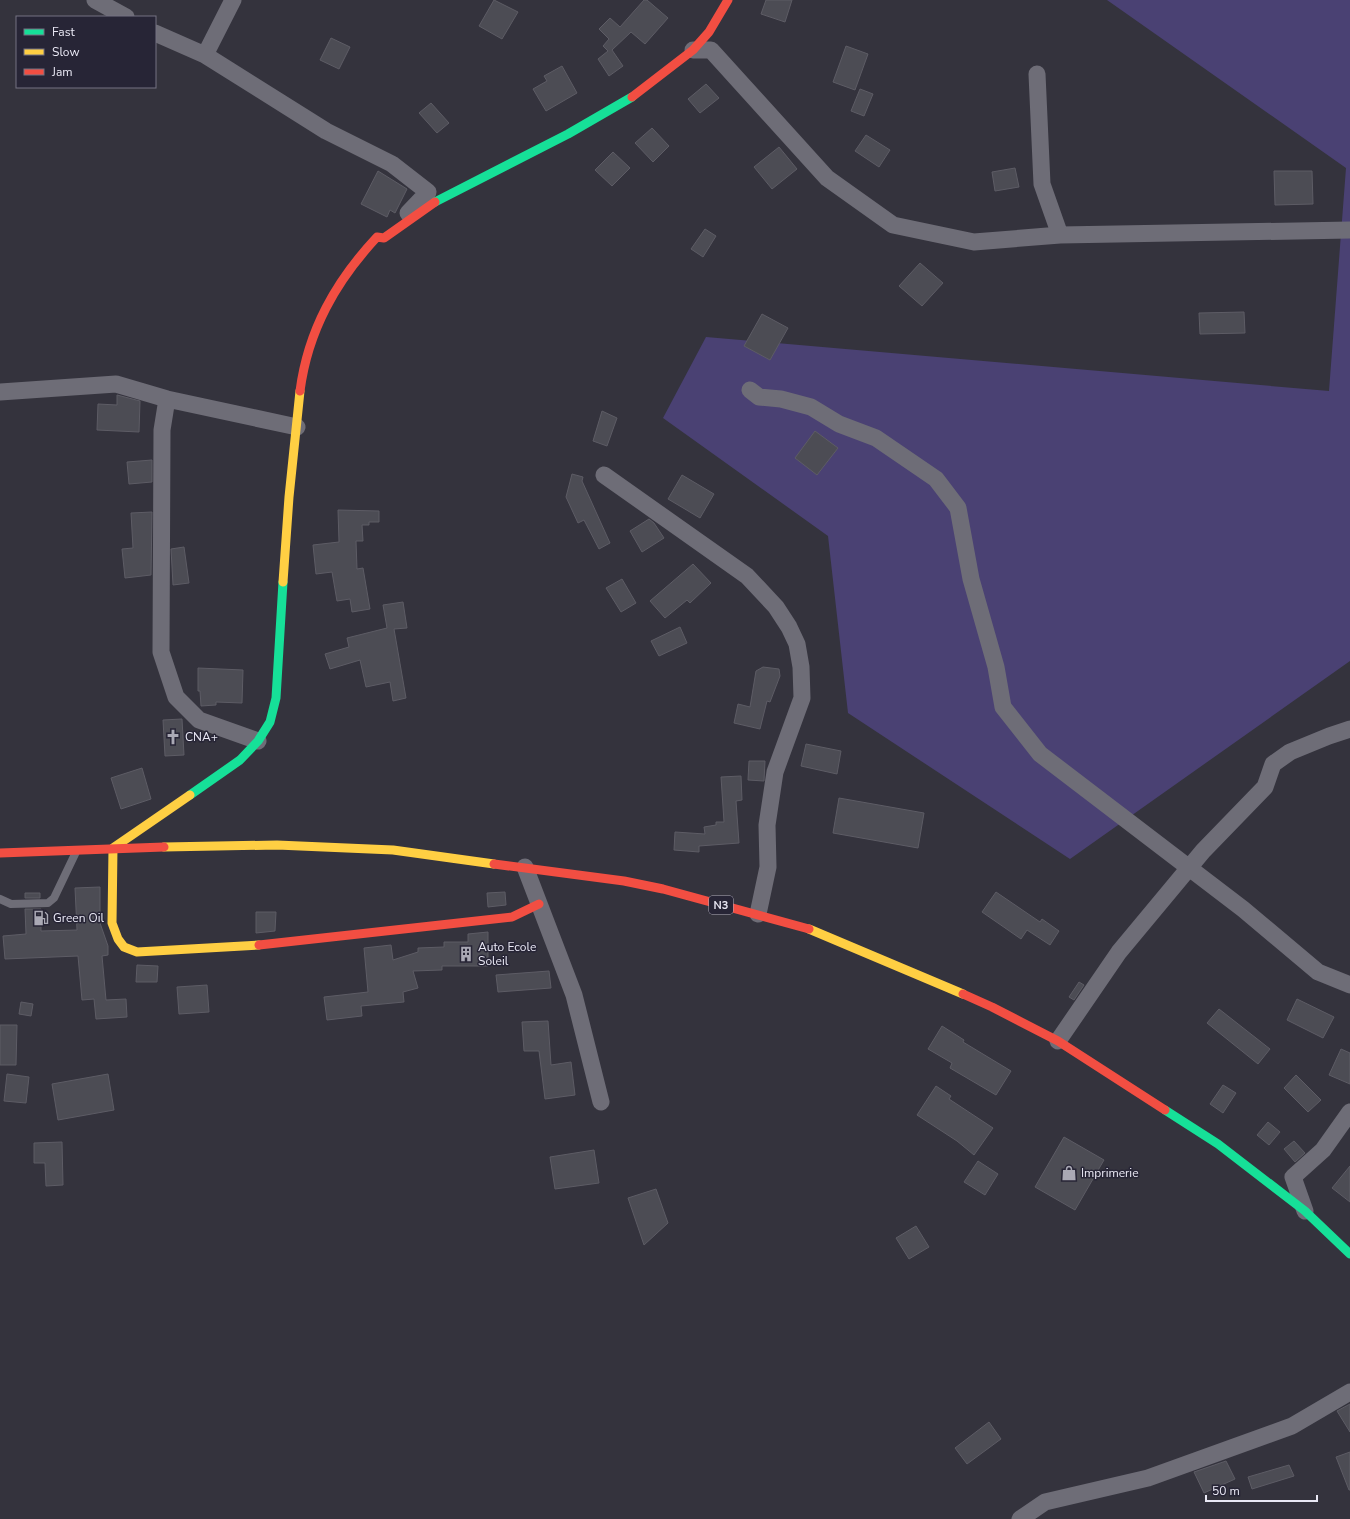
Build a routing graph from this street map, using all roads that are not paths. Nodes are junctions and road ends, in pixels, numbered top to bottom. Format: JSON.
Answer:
{"nodes":[{"id":1,"x":95,"y":0,"type":"edge"},
{"id":2,"x":233,"y":0,"type":"edge"},
{"id":3,"x":728,"y":0,"type":"edge"},
{"id":4,"x":124,"y":16,"type":"edge"},
{"id":5,"x":156,"y":33,"type":"edge"},
{"id":6,"x":692,"y":50,"type":"junction"},
{"id":7,"x":205,"y":55,"type":"junction"},
{"id":8,"x":1037,"y":74,"type":"dead end"},
{"id":9,"x":1060,"y":235,"type":"junction"},
{"id":10,"x":1348,"y":235,"type":"edge"},
{"id":11,"x":384,"y":238,"type":"junction"},
{"id":12,"x":750,"y":390,"type":"dead end"},
{"id":13,"x":0,"y":392,"type":"edge"},
{"id":14,"x":167,"y":399,"type":"junction"},
{"id":15,"x":296,"y":426,"type":"junction"},
{"id":16,"x":604,"y":474,"type":"dead end"},
{"id":17,"x":1350,"y":729,"type":"edge"},
{"id":18,"x":258,"y":741,"type":"junction"},
{"id":19,"x":113,"y":848,"type":"junction"},
{"id":20,"x":77,"y":849,"type":"junction"},
{"id":21,"x":0,"y":853,"type":"edge"},
{"id":22,"x":525,"y":867,"type":"junction"},
{"id":23,"x":1190,"y":868,"type":"junction"},
{"id":24,"x":0,"y":899,"type":"edge"},
{"id":25,"x":539,"y":904,"type":"junction"},
{"id":26,"x":758,"y":914,"type":"junction"},
{"id":27,"x":1350,"y":985,"type":"edge"},
{"id":28,"x":1058,"y":1041,"type":"junction"},
{"id":29,"x":601,"y":1102,"type":"dead end"},
{"id":30,"x":1350,"y":1112,"type":"edge"},
{"id":31,"x":1305,"y":1211,"type":"junction"},
{"id":32,"x":1349,"y":1253,"type":"edge"},
{"id":33,"x":1350,"y":1392,"type":"edge"},
{"id":34,"x":1020,"y":1519,"type":"edge"}],
"edges":[{"from":1,"to":4,"type":"street"},
{"from":2,"to":7,"type":"street"},
{"from":3,"to":6,"type":"main road"},
{"from":5,"to":7,"type":"street"},
{"from":6,"to":9,"type":"street"},
{"from":6,"to":11,"type":"main road"},
{"from":7,"to":11,"type":"street"},
{"from":8,"to":9,"type":"street"},
{"from":9,"to":10,"type":"street"},
{"from":11,"to":15,"type":"main road"},
{"from":12,"to":23,"type":"street"},
{"from":13,"to":14,"type":"street"},
{"from":14,"to":15,"type":"street"},
{"from":14,"to":18,"type":"street"},
{"from":15,"to":18,"type":"main road"},
{"from":16,"to":26,"type":"street"},
{"from":17,"to":23,"type":"street"},
{"from":18,"to":19,"type":"main road"},
{"from":19,"to":20,"type":"main road","number":"N3"},
{"from":19,"to":22,"type":"main road","number":"N3"},
{"from":19,"to":25,"type":"main road"},
{"from":20,"to":21,"type":"main road","number":"N3"},
{"from":20,"to":24,"type":"lane"},
{"from":22,"to":25,"type":"street"},
{"from":22,"to":26,"type":"main road","number":"N3"},
{"from":23,"to":27,"type":"street"},
{"from":23,"to":28,"type":"street"},
{"from":25,"to":29,"type":"street"},
{"from":26,"to":28,"type":"main road","number":"N3"},
{"from":28,"to":31,"type":"main road","number":"N3"},
{"from":30,"to":31,"type":"street"},
{"from":31,"to":32,"type":"main road","number":"N3"},
{"from":33,"to":34,"type":"street"}]}
